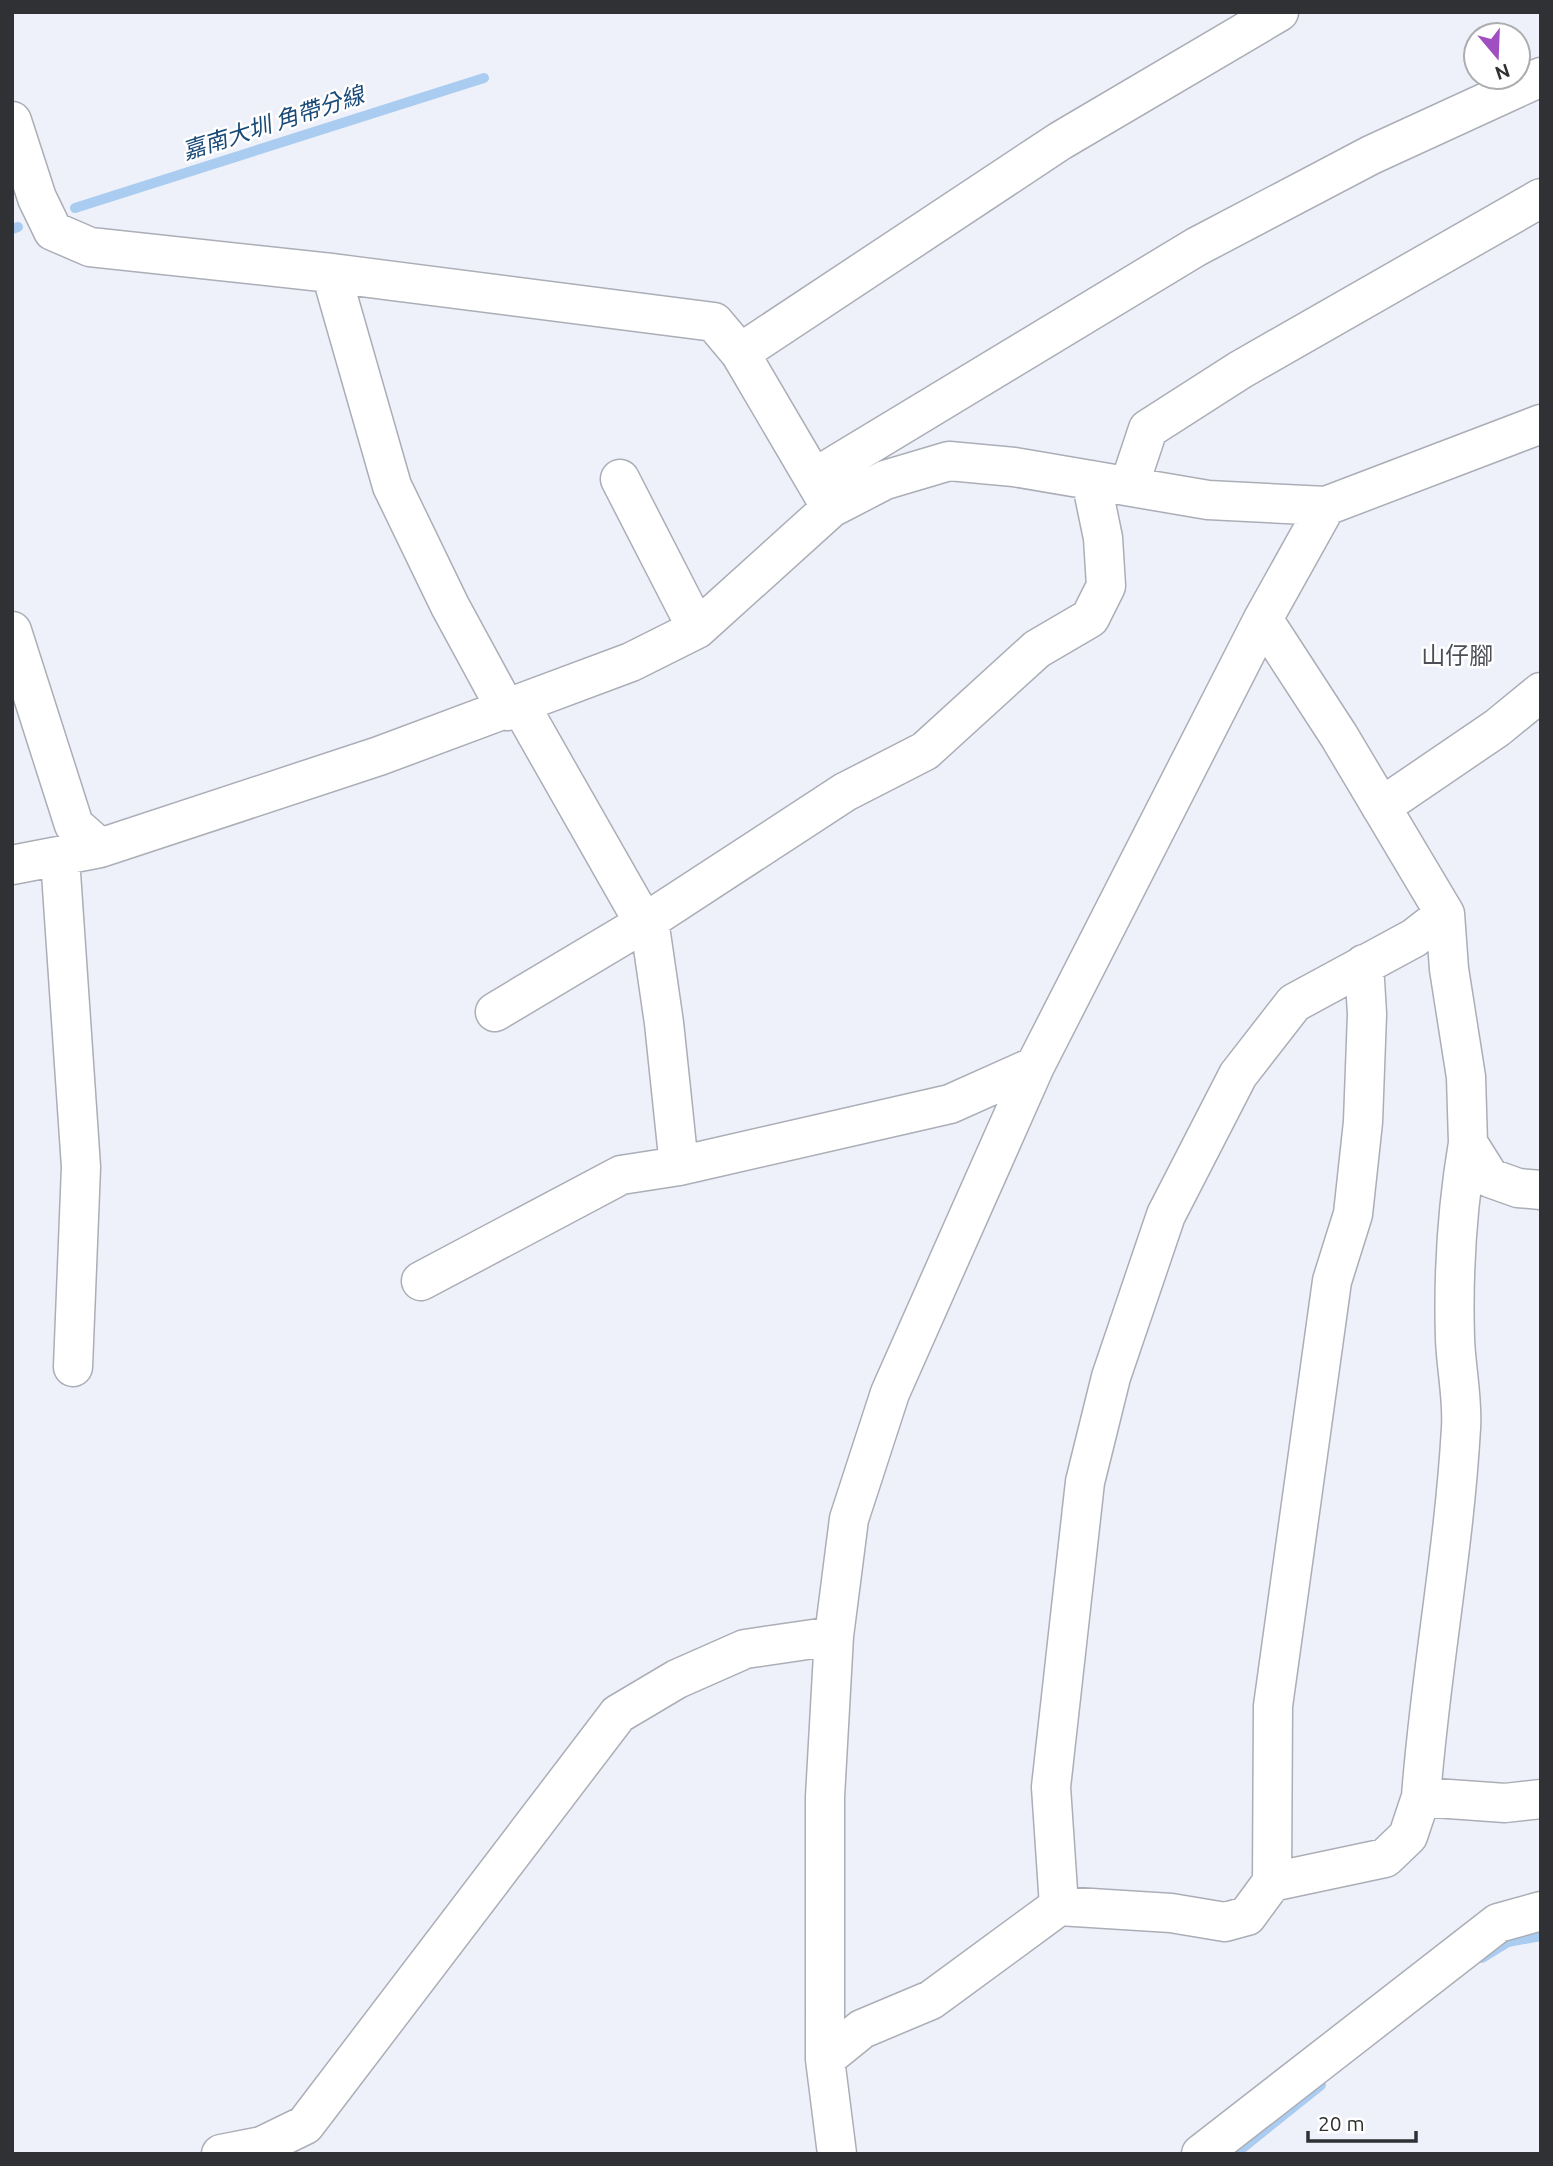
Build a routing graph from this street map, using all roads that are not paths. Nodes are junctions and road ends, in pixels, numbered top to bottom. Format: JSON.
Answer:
{"nodes":[{"id":1,"x":1279,"y":12,"type":"edge"},
{"id":2,"x":1541,"y":77,"type":"edge"},
{"id":3,"x":12,"y":121,"type":"edge"},
{"id":4,"x":1541,"y":198,"type":"edge"},
{"id":5,"x":331,"y":273,"type":"junction"},
{"id":6,"x":740,"y":353,"type":"junction"},
{"id":7,"x":1540,"y":426,"type":"edge"},
{"id":8,"x":620,"y":479,"type":"dead end"},
{"id":9,"x":1091,"y":480,"type":"junction"},
{"id":10,"x":1129,"y":486,"type":"junction"},
{"id":11,"x":822,"y":493,"type":"junction"},
{"id":12,"x":1326,"y":506,"type":"junction"},
{"id":13,"x":1263,"y":619,"type":"junction"},
{"id":14,"x":697,"y":629,"type":"junction"},
{"id":15,"x":12,"y":631,"type":"edge"},
{"id":16,"x":1541,"y":692,"type":"edge"},
{"id":17,"x":513,"y":708,"type":"junction"},
{"id":18,"x":1381,"y":807,"type":"junction"},
{"id":19,"x":100,"y":848,"type":"junction"},
{"id":20,"x":61,"y":858,"type":"junction"},
{"id":21,"x":12,"y":864,"type":"edge"},
{"id":22,"x":1445,"y":914,"type":"junction"},
{"id":23,"x":649,"y":920,"type":"junction"},
{"id":24,"x":1364,"y":964,"type":"junction"},
{"id":25,"x":495,"y":1012,"type":"dead end"},
{"id":26,"x":1035,"y":1066,"type":"junction"},
{"id":27,"x":1468,"y":1143,"type":"junction"},
{"id":28,"x":679,"y":1166,"type":"junction"},
{"id":29,"x":1541,"y":1190,"type":"edge"},
{"id":30,"x":421,"y":1281,"type":"dead end"},
{"id":31,"x":73,"y":1367,"type":"dead end"},
{"id":32,"x":834,"y":1636,"type":"junction"},
{"id":33,"x":1422,"y":1797,"type":"junction"},
{"id":34,"x":1541,"y":1800,"type":"edge"},
{"id":35,"x":1272,"y":1882,"type":"junction"},
{"id":36,"x":1059,"y":1906,"type":"junction"},
{"id":37,"x":1541,"y":1911,"type":"edge"},
{"id":38,"x":825,"y":2059,"type":"junction"},
{"id":39,"x":221,"y":2154,"type":"edge"},
{"id":40,"x":837,"y":2154,"type":"edge"},
{"id":41,"x":1201,"y":2154,"type":"edge"}],
"edges":[{"from":1,"to":6,"type":"street"},
{"from":2,"to":11,"type":"street"},
{"from":3,"to":5,"type":"street"},
{"from":4,"to":10,"type":"street"},
{"from":5,"to":6,"type":"street"},
{"from":5,"to":17,"type":"street"},
{"from":6,"to":11,"type":"street"},
{"from":7,"to":12,"type":"street"},
{"from":8,"to":14,"type":"street"},
{"from":9,"to":10,"type":"street"},
{"from":9,"to":11,"type":"street"},
{"from":9,"to":23,"type":"street"},
{"from":10,"to":12,"type":"street"},
{"from":11,"to":14,"type":"street"},
{"from":12,"to":13,"type":"street"},
{"from":13,"to":18,"type":"street"},
{"from":13,"to":26,"type":"street"},
{"from":14,"to":17,"type":"street"},
{"from":15,"to":19,"type":"street"},
{"from":16,"to":18,"type":"street"},
{"from":17,"to":19,"type":"street"},
{"from":17,"to":23,"type":"street"},
{"from":18,"to":22,"type":"street"},
{"from":19,"to":20,"type":"street"},
{"from":20,"to":21,"type":"street"},
{"from":20,"to":31,"type":"street"},
{"from":22,"to":24,"type":"street"},
{"from":22,"to":27,"type":"street"},
{"from":23,"to":25,"type":"street"},
{"from":23,"to":28,"type":"street"},
{"from":24,"to":35,"type":"street"},
{"from":24,"to":36,"type":"street"},
{"from":26,"to":28,"type":"street"},
{"from":26,"to":32,"type":"street"},
{"from":27,"to":29,"type":"street"},
{"from":27,"to":33,"type":"street"},
{"from":28,"to":30,"type":"street"},
{"from":32,"to":38,"type":"street"},
{"from":32,"to":39,"type":"street"},
{"from":33,"to":34,"type":"street"},
{"from":33,"to":35,"type":"street"},
{"from":35,"to":36,"type":"street"},
{"from":36,"to":38,"type":"street"},
{"from":37,"to":41,"type":"street"},
{"from":38,"to":40,"type":"street"}]}
